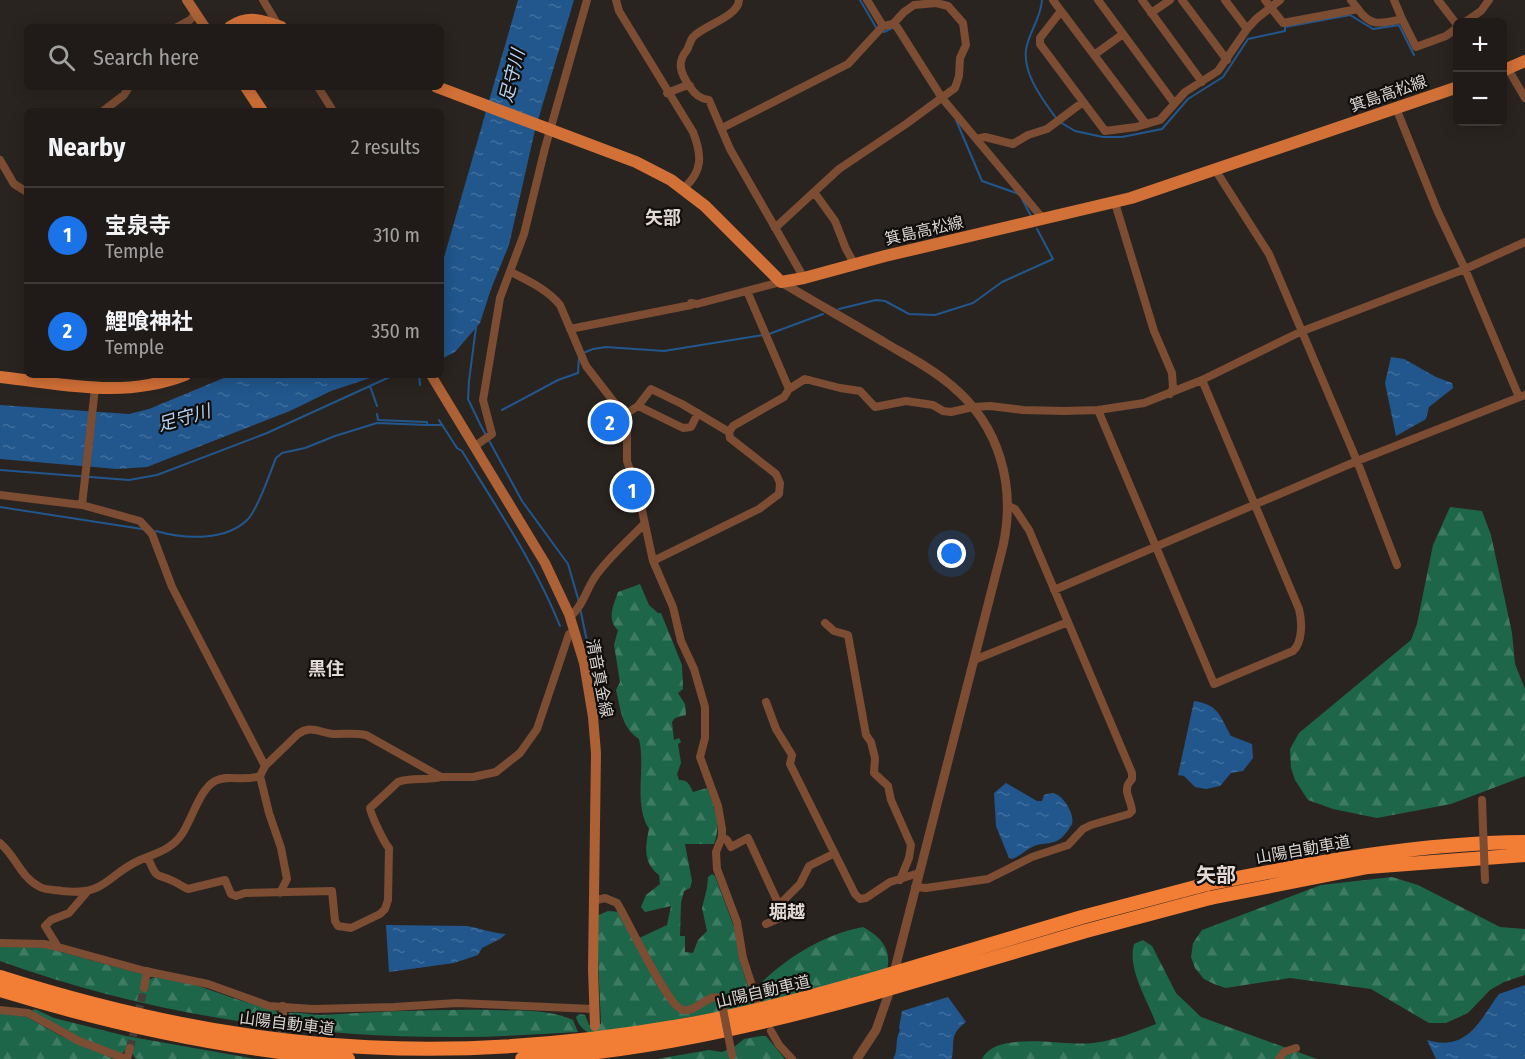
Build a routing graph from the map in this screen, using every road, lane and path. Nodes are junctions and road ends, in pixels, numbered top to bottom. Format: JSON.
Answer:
{"nodes":[{"id":1,"x":187,"y":0,"type":"edge"},
{"id":2,"x":263,"y":0,"type":"edge"},
{"id":3,"x":587,"y":0,"type":"edge"},
{"id":4,"x":616,"y":0,"type":"edge"},
{"id":5,"x":739,"y":0,"type":"edge"},
{"id":6,"x":867,"y":0,"type":"edge"},
{"id":7,"x":1053,"y":0,"type":"edge"},
{"id":8,"x":1098,"y":0,"type":"edge"},
{"id":9,"x":1142,"y":0,"type":"edge"},
{"id":10,"x":1170,"y":0,"type":"edge"},
{"id":11,"x":1182,"y":0,"type":"edge"},
{"id":12,"x":1226,"y":0,"type":"edge"},
{"id":13,"x":1280,"y":0,"type":"edge"},
{"id":14,"x":1352,"y":0,"type":"edge"},
{"id":15,"x":1394,"y":0,"type":"edge"},
{"id":16,"x":1438,"y":0,"type":"edge"},
{"id":17,"x":1485,"y":2,"type":"edge"},
{"id":18,"x":1268,"y":4,"type":"edge"},
{"id":19,"x":1358,"y":9,"type":"junction"},
{"id":20,"x":1061,"y":11,"type":"junction"},
{"id":21,"x":196,"y":13,"type":"junction"},
{"id":22,"x":1151,"y":13,"type":"junction"},
{"id":23,"x":1469,"y":18,"type":"edge"},
{"id":24,"x":1402,"y":20,"type":"junction"},
{"id":25,"x":1453,"y":20,"type":"edge"},
{"id":26,"x":183,"y":24,"type":"edge"},
{"id":27,"x":203,"y":24,"type":"edge"},
{"id":28,"x":237,"y":24,"type":"edge"},
{"id":29,"x":272,"y":24,"type":"edge"},
{"id":30,"x":278,"y":24,"type":"edge"},
{"id":31,"x":893,"y":24,"type":"junction"},
{"id":32,"x":880,"y":29,"type":"junction"},
{"id":33,"x":1247,"y":29,"type":"junction"},
{"id":34,"x":1453,"y":31,"type":"edge"},
{"id":35,"x":1123,"y":34,"type":"junction"},
{"id":36,"x":1094,"y":55,"type":"junction"},
{"id":37,"x":1227,"y":60,"type":"junction"},
{"id":38,"x":1525,"y":61,"type":"edge"},
{"id":39,"x":1507,"y":69,"type":"edge"},
{"id":40,"x":1506,"y":72,"type":"edge"},
{"id":41,"x":1202,"y":82,"type":"junction"},
{"id":42,"x":690,"y":86,"type":"junction"},
{"id":43,"x":1453,"y":89,"type":"edge"},
{"id":44,"x":127,"y":90,"type":"edge"},
{"id":45,"x":248,"y":90,"type":"edge"},
{"id":46,"x":320,"y":90,"type":"edge"},
{"id":47,"x":444,"y":90,"type":"edge"},
{"id":48,"x":667,"y":93,"type":"junction"},
{"id":49,"x":1525,"y":98,"type":"edge"},
{"id":50,"x":940,"y":99,"type":"junction"},
{"id":51,"x":1083,"y":102,"type":"junction"},
{"id":52,"x":1174,"y":103,"type":"junction"},
{"id":53,"x":107,"y":108,"type":"edge"},
{"id":54,"x":260,"y":108,"type":"edge"},
{"id":55,"x":331,"y":108,"type":"edge"},
{"id":56,"x":1396,"y":108,"type":"junction"},
{"id":57,"x":1146,"y":124,"type":"junction"},
{"id":58,"x":549,"y":128,"type":"junction"},
{"id":59,"x":722,"y":128,"type":"junction"},
{"id":60,"x":977,"y":139,"type":"junction"},
{"id":61,"x":0,"y":160,"type":"edge"},
{"id":62,"x":1216,"y":171,"type":"junction"},
{"id":63,"x":684,"y":188,"type":"junction"},
{"id":64,"x":24,"y":190,"type":"edge"},
{"id":65,"x":814,"y":192,"type":"junction"},
{"id":66,"x":1115,"y":203,"type":"junction"},
{"id":67,"x":1045,"y":219,"type":"junction"},
{"id":68,"x":775,"y":228,"type":"junction"},
{"id":69,"x":1525,"y":242,"type":"edge"},
{"id":70,"x":855,"y":265,"type":"junction"},
{"id":71,"x":1465,"y":269,"type":"junction"},
{"id":72,"x":511,"y":272,"type":"junction"},
{"id":73,"x":804,"y":278,"type":"junction"},
{"id":74,"x":781,"y":282,"type":"junction"},
{"id":75,"x":747,"y":291,"type":"junction"},
{"id":76,"x":570,"y":329,"type":"junction"},
{"id":77,"x":1300,"y":332,"type":"junction"},
{"id":78,"x":0,"y":377,"type":"edge"},
{"id":79,"x":175,"y":378,"type":"edge"},
{"id":80,"x":434,"y":380,"type":"edge"},
{"id":81,"x":1202,"y":380,"type":"junction"},
{"id":82,"x":789,"y":389,"type":"junction"},
{"id":83,"x":95,"y":392,"type":"junction"},
{"id":84,"x":1170,"y":394,"type":"junction"},
{"id":85,"x":1522,"y":396,"type":"edge"},
{"id":86,"x":638,"y":406,"type":"junction"},
{"id":87,"x":973,"y":407,"type":"junction"},
{"id":88,"x":1098,"y":410,"type":"junction"},
{"id":89,"x":698,"y":413,"type":"junction"},
{"id":90,"x":624,"y":415,"type":"junction"},
{"id":91,"x":729,"y":432,"type":"junction"},
{"id":92,"x":483,"y":440,"type":"junction"},
{"id":93,"x":1357,"y":461,"type":"junction"},
{"id":94,"x":0,"y":495,"type":"edge"},
{"id":95,"x":83,"y":501,"type":"junction"},
{"id":96,"x":1256,"y":505,"type":"junction"},
{"id":97,"x":1008,"y":506,"type":"junction"},
{"id":98,"x":644,"y":525,"type":"junction"},
{"id":99,"x":1155,"y":548,"type":"junction"},
{"id":100,"x":653,"y":561,"type":"junction"},
{"id":101,"x":1397,"y":565,"type":"dead end"},
{"id":102,"x":1054,"y":590,"type":"junction"},
{"id":103,"x":576,"y":611,"type":"junction"},
{"id":104,"x":1068,"y":622,"type":"junction"},
{"id":105,"x":825,"y":623,"type":"dead end"},
{"id":106,"x":575,"y":632,"type":"junction"},
{"id":107,"x":974,"y":660,"type":"junction"},
{"id":108,"x":766,"y":702,"type":"dead end"},
{"id":109,"x":265,"y":766,"type":"junction"},
{"id":110,"x":260,"y":776,"type":"junction"},
{"id":111,"x":441,"y":777,"type":"junction"},
{"id":112,"x":1482,"y":800,"type":"dead end"},
{"id":113,"x":722,"y":837,"type":"junction"},
{"id":114,"x":1525,"y":842,"type":"edge"},
{"id":115,"x":0,"y":843,"type":"edge"},
{"id":116,"x":833,"y":854,"type":"junction"},
{"id":117,"x":1525,"y":855,"type":"edge"},
{"id":118,"x":148,"y":858,"type":"junction"},
{"id":119,"x":919,"y":873,"type":"junction"},
{"id":120,"x":900,"y":880,"type":"junction"},
{"id":121,"x":1485,"y":880,"type":"dead end"},
{"id":122,"x":915,"y":887,"type":"junction"},
{"id":123,"x":1208,"y":891,"type":"junction"},
{"id":124,"x":87,"y":892,"type":"junction"},
{"id":125,"x":280,"y":893,"type":"junction"},
{"id":126,"x":593,"y":901,"type":"junction"},
{"id":127,"x":779,"y":905,"type":"junction"},
{"id":128,"x":766,"y":924,"type":"dead end"},
{"id":129,"x":0,"y":943,"type":"edge"},
{"id":130,"x":58,"y":947,"type":"junction"},
{"id":131,"x":147,"y":971,"type":"junction"},
{"id":132,"x":0,"y":977,"type":"edge"},
{"id":133,"x":144,"y":988,"type":"tunnel mouth"},
{"id":134,"x":0,"y":990,"type":"edge"},
{"id":135,"x":757,"y":1000,"type":"dead end"},
{"id":136,"x":284,"y":1006,"type":"junction"},
{"id":137,"x":593,"y":1009,"type":"junction"},
{"id":138,"x":0,"y":1010,"type":"edge"},
{"id":139,"x":283,"y":1022,"type":"tunnel mouth"},
{"id":140,"x":595,"y":1026,"type":"dead end"},
{"id":141,"x":771,"y":1031,"type":"dead end"},
{"id":142,"x":130,"y":1048,"type":"tunnel mouth"},
{"id":143,"x":1296,"y":1048,"type":"dead end"},
{"id":144,"x":735,"y":1057,"type":"edge"},
{"id":145,"x":126,"y":1059,"type":"edge"},
{"id":146,"x":348,"y":1059,"type":"edge"},
{"id":147,"x":522,"y":1059,"type":"edge"},
{"id":148,"x":792,"y":1059,"type":"edge"},
{"id":149,"x":857,"y":1059,"type":"edge"},
{"id":150,"x":1279,"y":1059,"type":"edge"}],
"edges":[{"from":1,"to":21,"type":"main road"},
{"from":2,"to":30,"type":"street"},
{"from":3,"to":58,"type":"street"},
{"from":4,"to":48,"type":"street"},
{"from":5,"to":42,"type":"street"},
{"from":6,"to":32,"type":"street"},
{"from":7,"to":20,"type":"street"},
{"from":8,"to":35,"type":"street"},
{"from":9,"to":22,"type":"street"},
{"from":10,"to":22,"type":"street"},
{"from":11,"to":37,"type":"street"},
{"from":12,"to":33,"type":"street"},
{"from":13,"to":18,"type":"street"},
{"from":14,"to":19,"type":"street"},
{"from":15,"to":24,"type":"street"},
{"from":16,"to":25,"type":"street"},
{"from":17,"to":23,"type":"street"},
{"from":18,"to":19,"type":"street"},
{"from":18,"to":33,"type":"street"},
{"from":19,"to":24,"type":"street"},
{"from":20,"to":36,"type":"street"},
{"from":20,"to":51,"type":"street"},
{"from":21,"to":26,"type":"street"},
{"from":21,"to":27,"type":"main road"},
{"from":22,"to":41,"type":"street"},
{"from":24,"to":34,"type":"street"},
{"from":28,"to":29,"type":"main road"},
{"from":31,"to":32,"type":"street"},
{"from":31,"to":50,"type":"street"},
{"from":31,"to":50,"type":"street"},
{"from":32,"to":59,"type":"street"},
{"from":33,"to":37,"type":"street"},
{"from":35,"to":36,"type":"street"},
{"from":35,"to":52,"type":"street"},
{"from":36,"to":57,"type":"street"},
{"from":37,"to":41,"type":"street"},
{"from":38,"to":39,"type":"main road"},
{"from":40,"to":49,"type":"street"},
{"from":41,"to":52,"type":"street"},
{"from":42,"to":48,"type":"street"},
{"from":42,"to":59,"type":"street"},
{"from":43,"to":56,"type":"main road","name":"箕島高松線"},
{"from":44,"to":53,"type":"street"},
{"from":45,"to":54,"type":"main road"},
{"from":46,"to":55,"type":"street"},
{"from":47,"to":58,"type":"main road"},
{"from":48,"to":63,"type":"street"},
{"from":50,"to":60,"type":"street"},
{"from":50,"to":65,"type":"street"},
{"from":51,"to":57,"type":"street"},
{"from":51,"to":60,"type":"street"},
{"from":52,"to":57,"type":"street"},
{"from":56,"to":62,"type":"main road","name":"箕島高松線"},
{"from":56,"to":71,"type":"street"},
{"from":58,"to":63,"type":"main road"},
{"from":58,"to":72,"type":"street"},
{"from":59,"to":68,"type":"street"},
{"from":60,"to":67,"type":"street"},
{"from":61,"to":64,"type":"street"},
{"from":62,"to":66,"type":"main road","name":"箕島高松線"},
{"from":62,"to":77,"type":"street"},
{"from":63,"to":74,"type":"main road"},
{"from":65,"to":68,"type":"street"},
{"from":65,"to":70,"type":"street"},
{"from":66,"to":67,"type":"main road","name":"箕島高松線"},
{"from":66,"to":84,"type":"street"},
{"from":67,"to":70,"type":"main road","name":"箕島高松線"},
{"from":68,"to":73,"type":"street"},
{"from":69,"to":71,"type":"street"},
{"from":70,"to":73,"type":"main road","name":"箕島高松線"},
{"from":71,"to":77,"type":"street"},
{"from":71,"to":85,"type":"street"},
{"from":72,"to":76,"type":"street"},
{"from":72,"to":92,"type":"street"},
{"from":73,"to":74,"type":"main road","name":"箕島高松線"},
{"from":74,"to":75,"type":"street"},
{"from":74,"to":87,"type":"street"},
{"from":75,"to":76,"type":"street"},
{"from":75,"to":82,"type":"street"},
{"from":76,"to":90,"type":"street"},
{"from":77,"to":81,"type":"street"},
{"from":77,"to":93,"type":"street"},
{"from":78,"to":83,"type":"main road"},
{"from":79,"to":83,"type":"main road"},
{"from":80,"to":92,"type":"main road","name":"清音真金線"},
{"from":81,"to":84,"type":"street"},
{"from":81,"to":96,"type":"street"},
{"from":82,"to":87,"type":"street"},
{"from":82,"to":91,"type":"street"},
{"from":83,"to":95,"type":"street"},
{"from":84,"to":88,"type":"street"},
{"from":85,"to":93,"type":"street"},
{"from":86,"to":89,"type":"street"},
{"from":86,"to":89,"type":"street"},
{"from":86,"to":90,"type":"street"},
{"from":87,"to":88,"type":"street"},
{"from":87,"to":97,"type":"street"},
{"from":88,"to":99,"type":"street"},
{"from":89,"to":91,"type":"street"},
{"from":90,"to":98,"type":"street"},
{"from":91,"to":100,"type":"street"},
{"from":92,"to":103,"type":"main road","name":"清音真金線"},
{"from":93,"to":96,"type":"street"},
{"from":93,"to":101,"type":"street"},
{"from":94,"to":95,"type":"street"},
{"from":95,"to":109,"type":"street"},
{"from":96,"to":99,"type":"street"},
{"from":96,"to":99,"type":"street"},
{"from":97,"to":102,"type":"street"},
{"from":97,"to":107,"type":"street"},
{"from":98,"to":100,"type":"street"},
{"from":98,"to":103,"type":"street"},
{"from":99,"to":102,"type":"street"},
{"from":100,"to":113,"type":"street"},
{"from":102,"to":104,"type":"street"},
{"from":103,"to":106,"type":"main road","name":"清音真金線"},
{"from":104,"to":107,"type":"street"},
{"from":104,"to":122,"type":"street"},
{"from":105,"to":120,"type":"street"},
{"from":106,"to":111,"type":"street"},
{"from":106,"to":126,"type":"main road","name":"清音真金線"},
{"from":107,"to":119,"type":"street"},
{"from":108,"to":116,"type":"street"},
{"from":109,"to":110,"type":"street"},
{"from":109,"to":111,"type":"street"},
{"from":110,"to":118,"type":"street"},
{"from":110,"to":125,"type":"street"},
{"from":111,"to":125,"type":"street"},
{"from":112,"to":121,"type":"street","bridge":true},
{"from":113,"to":127,"type":"street"},
{"from":113,"to":135,"type":"street"},
{"from":114,"to":123,"type":"highway","name":"山陽自動車道"},
{"from":115,"to":124,"type":"street"},
{"from":116,"to":120,"type":"street"},
{"from":116,"to":127,"type":"street"},
{"from":117,"to":123,"type":"highway","name":"山陽自動車道"},
{"from":118,"to":124,"type":"street"},
{"from":118,"to":125,"type":"street"},
{"from":119,"to":120,"type":"street"},
{"from":119,"to":122,"type":"street"},
{"from":122,"to":149,"type":"street"},
{"from":123,"to":132,"type":"highway","name":"山陽自動車道","bridge":true},
{"from":123,"to":147,"type":"highway","name":"山陽自動車道","bridge":true},
{"from":124,"to":130,"type":"street"},
{"from":126,"to":137,"type":"main road","name":"清音真金線"},
{"from":126,"to":144,"type":"street","bridge":true},
{"from":127,"to":128,"type":"street"},
{"from":129,"to":130,"type":"street"},
{"from":130,"to":131,"type":"street"},
{"from":131,"to":133,"type":"street"},
{"from":131,"to":136,"type":"street"},
{"from":134,"to":146,"type":"highway","name":"山陽自動車道"},
{"from":136,"to":137,"type":"street"},
{"from":136,"to":139,"type":"street"},
{"from":137,"to":140,"type":"main road","name":"清音真金線"},
{"from":138,"to":145,"type":"street"},
{"from":141,"to":148,"type":"street"},
{"from":142,"to":145,"type":"street"},
{"from":143,"to":150,"type":"street"}]}
